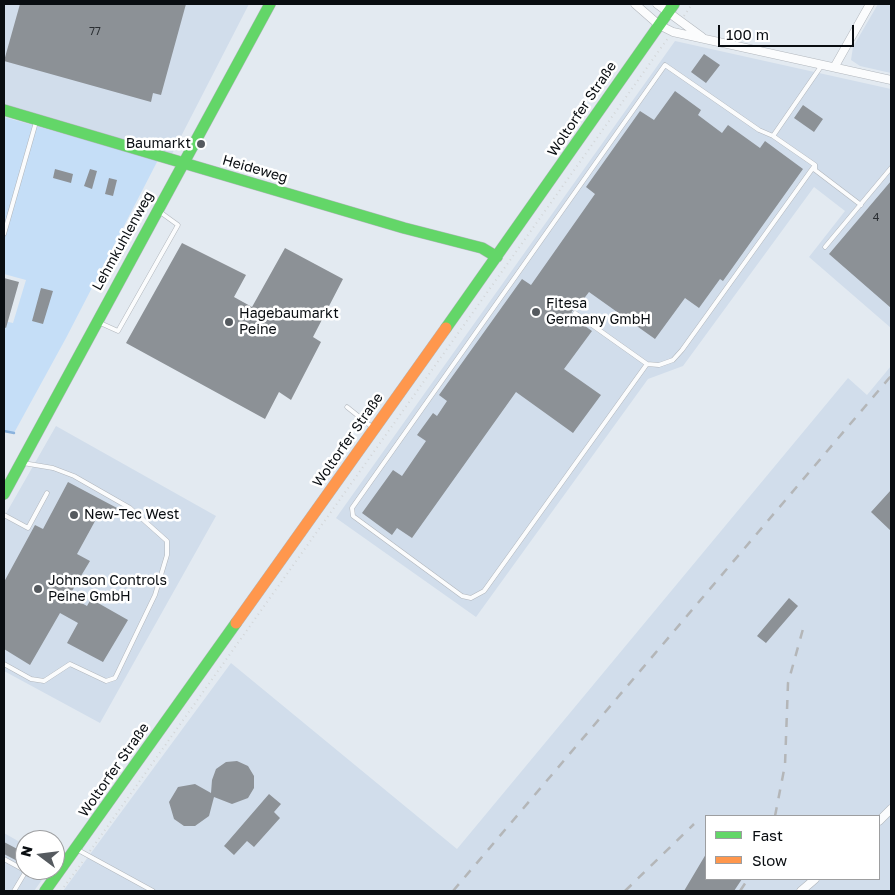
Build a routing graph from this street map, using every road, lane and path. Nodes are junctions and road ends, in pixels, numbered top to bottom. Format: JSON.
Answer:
{"nodes":[{"id":1,"x":270,"y":4,"type":"edge"},
{"id":2,"x":635,"y":4,"type":"edge"},
{"id":3,"x":657,"y":4,"type":"edge"},
{"id":4,"x":691,"y":4,"type":"edge"},
{"id":5,"x":870,"y":4,"type":"edge"},
{"id":6,"x":671,"y":7,"type":"edge"},
{"id":7,"x":681,"y":21,"type":"junction"},
{"id":8,"x":659,"y":25,"type":"junction"},
{"id":9,"x":672,"y":32,"type":"junction"},
{"id":10,"x":704,"y":38,"type":"junction"},
{"id":11,"x":824,"y":63,"type":"junction"},
{"id":12,"x":835,"y":66,"type":"junction"},
{"id":13,"x":891,"y":80,"type":"edge"},
{"id":14,"x":4,"y":110,"type":"edge"},
{"id":15,"x":37,"y":120,"type":"junction"},
{"id":16,"x":773,"y":136,"type":"junction"},
{"id":17,"x":183,"y":164,"type":"junction"},
{"id":18,"x":814,"y":165,"type":"junction"},
{"id":19,"x":891,"y":168,"type":"edge"},
{"id":20,"x":862,"y":205,"type":"junction"},
{"id":21,"x":158,"y":210,"type":"junction"},
{"id":22,"x":4,"y":234,"type":"edge"},
{"id":23,"x":825,"y":247,"type":"dead end"},
{"id":24,"x":497,"y":257,"type":"junction"},
{"id":25,"x":575,"y":312,"type":"dead end"},
{"id":26,"x":96,"y":321,"type":"junction"},
{"id":27,"x":647,"y":364,"type":"junction"},
{"id":28,"x":347,"y":407,"type":"dead end"},
{"id":29,"x":374,"y":429,"type":"junction"},
{"id":30,"x":20,"y":463,"type":"junction"},
{"id":31,"x":4,"y":494,"type":"edge"},
{"id":32,"x":47,"y":494,"type":"dead end"},
{"id":33,"x":4,"y":515,"type":"edge"},
{"id":34,"x":4,"y":664,"type":"edge"},
{"id":35,"x":891,"y":809,"type":"edge"},
{"id":36,"x":880,"y":819,"type":"edge"},
{"id":37,"x":76,"y":848,"type":"junction"},
{"id":38,"x":87,"y":855,"type":"junction"},
{"id":39,"x":4,"y":859,"type":"edge"},
{"id":40,"x":814,"y":880,"type":"edge"},
{"id":41,"x":14,"y":891,"type":"edge"},
{"id":42,"x":45,"y":891,"type":"edge"},
{"id":43,"x":61,"y":891,"type":"edge"},
{"id":44,"x":154,"y":891,"type":"edge"},
{"id":45,"x":801,"y":891,"type":"edge"}],
"edges":[{"from":1,"to":17,"type":"main road","name":"Lehmkuhlenweg"},
{"from":2,"to":8,"type":"street"},
{"from":3,"to":6,"type":"street"},
{"from":4,"to":7,"type":"path"},
{"from":5,"to":12,"type":"street"},
{"from":6,"to":7,"type":"street"},
{"from":6,"to":8,"type":"main road","name":"Woltorfer Straße"},
{"from":7,"to":10,"type":"street"},
{"from":8,"to":9,"type":"street"},
{"from":8,"to":24,"type":"main road","name":"Woltorfer Straße"},
{"from":9,"to":10,"type":"street"},
{"from":9,"to":38,"type":"path"},
{"from":10,"to":11,"type":"street"},
{"from":11,"to":12,"type":"street"},
{"from":11,"to":16,"type":"lane"},
{"from":12,"to":13,"type":"street"},
{"from":14,"to":15,"type":"main road","name":"Heideweg"},
{"from":15,"to":17,"type":"main road","name":"Heideweg"},
{"from":15,"to":22,"type":"lane"},
{"from":16,"to":18,"type":"lane"},
{"from":16,"to":27,"type":"lane"},
{"from":17,"to":21,"type":"main road","name":"Lehmkuhlenweg"},
{"from":17,"to":24,"type":"main road","name":"Heideweg"},
{"from":18,"to":20,"type":"lane"},
{"from":18,"to":27,"type":"lane"},
{"from":19,"to":20,"type":"lane"},
{"from":20,"to":23,"type":"lane"},
{"from":21,"to":26,"type":"main road","name":"Lehmkuhlenweg"},
{"from":21,"to":26,"type":"lane"},
{"from":24,"to":29,"type":"main road","name":"Woltorfer Straße"},
{"from":25,"to":27,"type":"lane"},
{"from":26,"to":30,"type":"main road","name":"Lehmkuhlenweg"},
{"from":28,"to":29,"type":"lane"},
{"from":29,"to":37,"type":"main road","name":"Woltorfer Straße"},
{"from":30,"to":31,"type":"main road","name":"Lehmkuhlenweg"},
{"from":30,"to":34,"type":"lane"},
{"from":32,"to":33,"type":"lane"},
{"from":35,"to":36,"type":"street"},
{"from":37,"to":38,"type":"lane"},
{"from":37,"to":42,"type":"main road","name":"Woltorfer Straße"},
{"from":38,"to":43,"type":"path"},
{"from":38,"to":44,"type":"lane"},
{"from":39,"to":41,"type":"lane"},
{"from":40,"to":45,"type":"street"}]}
